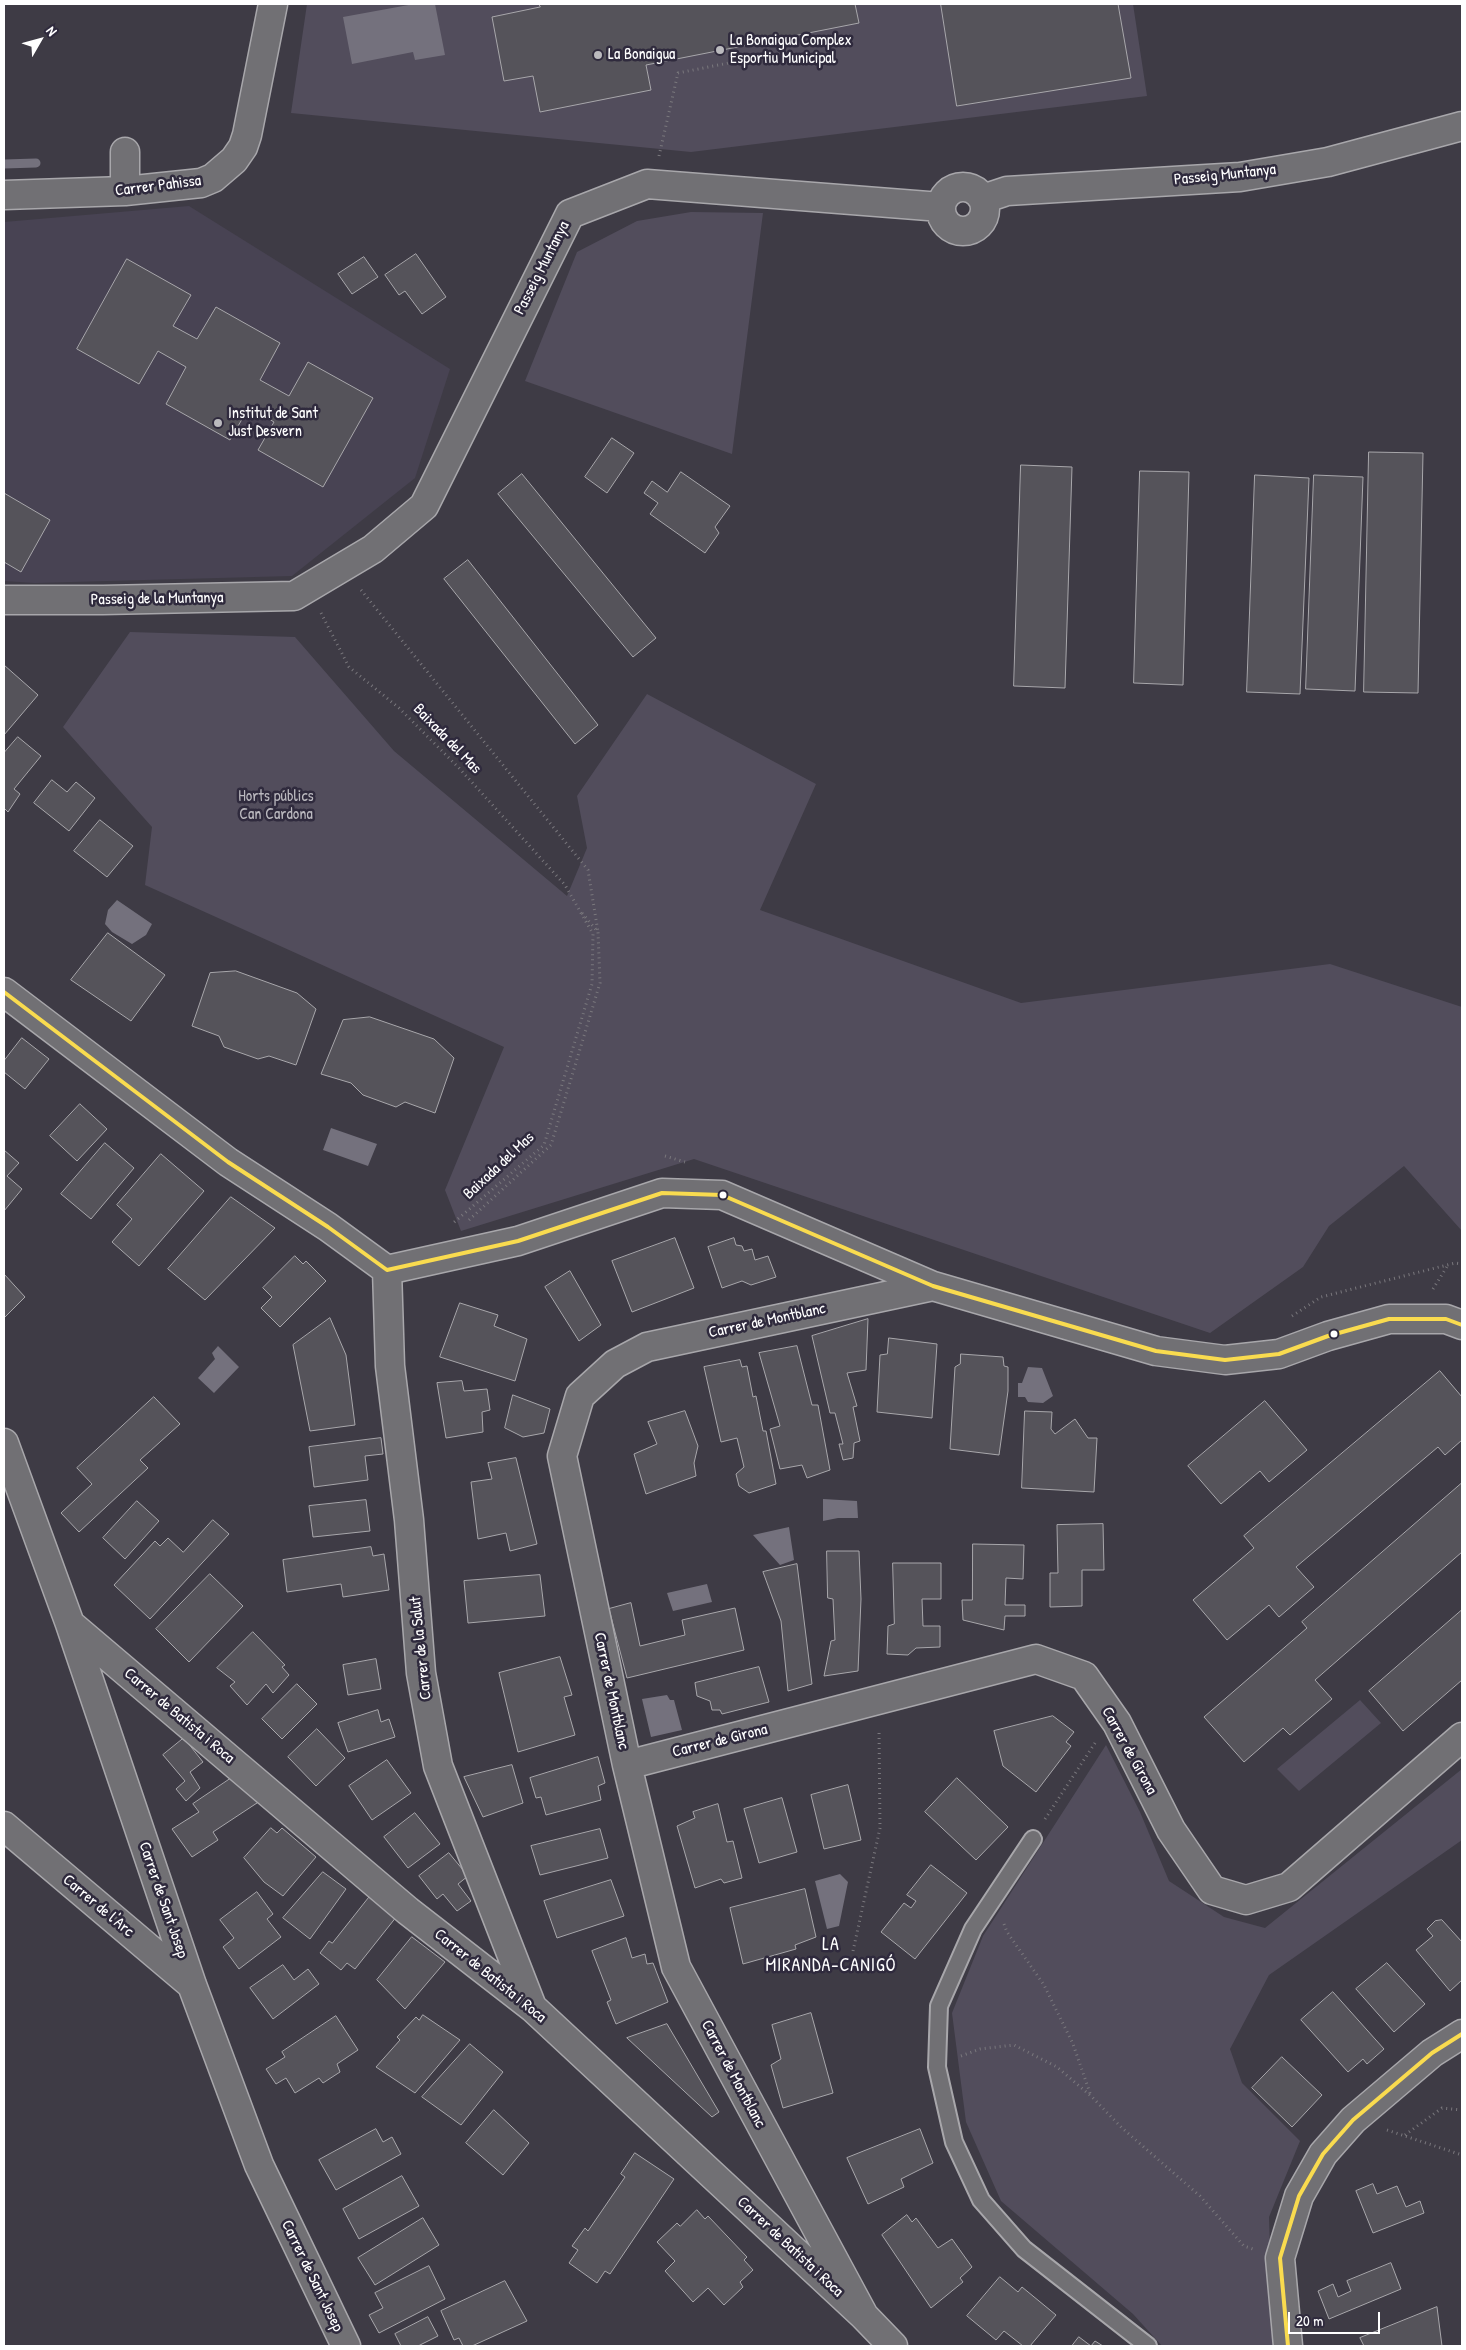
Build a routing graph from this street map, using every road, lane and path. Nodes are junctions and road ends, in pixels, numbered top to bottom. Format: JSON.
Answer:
{"nodes":[{"id":1,"x":273,"y":4,"type":"edge"},
{"id":2,"x":754,"y":58,"type":"dead end"},
{"id":3,"x":1462,"y":126,"type":"edge"},
{"id":4,"x":125,"y":152,"type":"dead end"},
{"id":5,"x":658,"y":159,"type":"dead end"},
{"id":6,"x":125,"y":191,"type":"junction"},
{"id":7,"x":4,"y":196,"type":"edge"},
{"id":8,"x":308,"y":588,"type":"junction"},
{"id":9,"x":365,"y":596,"type":"dead end"},
{"id":10,"x":4,"y":600,"type":"edge"},
{"id":11,"x":576,"y":905,"type":"junction"},
{"id":12,"x":598,"y":932,"type":"junction"},
{"id":13,"x":4,"y":992,"type":"edge"},
{"id":14,"x":466,"y":1222,"type":"dead end"},
{"id":15,"x":448,"y":1228,"type":"dead end"},
{"id":16,"x":387,"y":1270,"type":"junction"},
{"id":17,"x":934,"y":1286,"type":"junction"},
{"id":18,"x":1462,"y":1325,"type":"edge"},
{"id":19,"x":4,"y":1443,"type":"edge"},
{"id":20,"x":70,"y":1624,"type":"junction"},
{"id":21,"x":879,"y":1701,"type":"junction"},
{"id":22,"x":1112,"y":1717,"type":"junction"},
{"id":23,"x":1462,"y":1737,"type":"edge"},
{"id":24,"x":627,"y":1765,"type":"junction"},
{"id":25,"x":4,"y":1826,"type":"edge"},
{"id":26,"x":1032,"y":1839,"type":"joint"},
{"id":27,"x":996,"y":1892,"type":"junction"},
{"id":28,"x":853,"y":1951,"type":"dead end"},
{"id":29,"x":192,"y":1985,"type":"junction"},
{"id":30,"x":533,"y":2008,"type":"junction"},
{"id":31,"x":1462,"y":2034,"type":"edge"},
{"id":32,"x":937,"y":2066,"type":"junction"},
{"id":33,"x":1092,"y":2097,"type":"junction"},
{"id":34,"x":1462,"y":2110,"type":"edge"},
{"id":35,"x":1353,"y":2120,"type":"junction"},
{"id":36,"x":1405,"y":2136,"type":"junction"},
{"id":37,"x":1462,"y":2155,"type":"edge"},
{"id":38,"x":1280,"y":2258,"type":"junction"},
{"id":39,"x":864,"y":2316,"type":"junction"},
{"id":40,"x":346,"y":2346,"type":"edge"},
{"id":41,"x":894,"y":2346,"type":"edge"},
{"id":42,"x":1148,"y":2346,"type":"edge"},
{"id":43,"x":1288,"y":2346,"type":"edge"}],
"edges":[{"from":1,"to":6,"type":"street","name":"Carrer Pahissa"},
{"from":2,"to":5,"type":"path"},
{"from":3,"to":8,"type":"street","name":"Passeig Muntanya"},
{"from":4,"to":6,"type":"street"},
{"from":6,"to":7,"type":"street","name":"Carrer Pahissa"},
{"from":8,"to":10,"type":"street","name":"Passeig de la Muntanya"},
{"from":8,"to":11,"type":"path","name":"Baixada del Mas"},
{"from":9,"to":12,"type":"path","name":"Baixada del Mas"},
{"from":11,"to":12,"type":"path","name":"Baixada del Mas"},
{"from":11,"to":15,"type":"path","name":"Baixada del Mas"},
{"from":12,"to":14,"type":"path","name":"Baixada del Mas"},
{"from":13,"to":16,"type":"street"},
{"from":16,"to":17,"type":"street"},
{"from":16,"to":30,"type":"street","name":"Carrer de la Salut"},
{"from":17,"to":18,"type":"street"},
{"from":17,"to":24,"type":"street","name":"Carrer de Montblanc"},
{"from":19,"to":20,"type":"street","name":"Carrer de Sant Josep"},
{"from":20,"to":29,"type":"street","name":"Carrer de Sant Josep"},
{"from":20,"to":30,"type":"street","name":"Carrer de Batista i Roca"},
{"from":21,"to":22,"type":"street","name":"Carrer de Girona"},
{"from":21,"to":24,"type":"street","name":"Carrer de Girona"},
{"from":21,"to":28,"type":"path"},
{"from":22,"to":23,"type":"street","name":"Carrer de Girona"},
{"from":22,"to":26,"type":"path"},
{"from":24,"to":39,"type":"street","name":"Carrer de Montblanc"},
{"from":25,"to":29,"type":"street","name":"Carrer de l'Arc"},
{"from":26,"to":27,"type":"lane"},
{"from":27,"to":32,"type":"lane"},
{"from":27,"to":33,"type":"path"},
{"from":29,"to":40,"type":"street","name":"Carrer de Sant Josep"},
{"from":30,"to":39,"type":"street","name":"Carrer de Batista i Roca"},
{"from":31,"to":35,"type":"street"},
{"from":32,"to":33,"type":"path"},
{"from":32,"to":42,"type":"lane"},
{"from":33,"to":38,"type":"path"},
{"from":34,"to":36,"type":"path"},
{"from":35,"to":36,"type":"path"},
{"from":35,"to":38,"type":"street"},
{"from":36,"to":37,"type":"path"},
{"from":38,"to":43,"type":"street"},
{"from":39,"to":41,"type":"street","name":"Carrer de Batista i Roca"}]}
